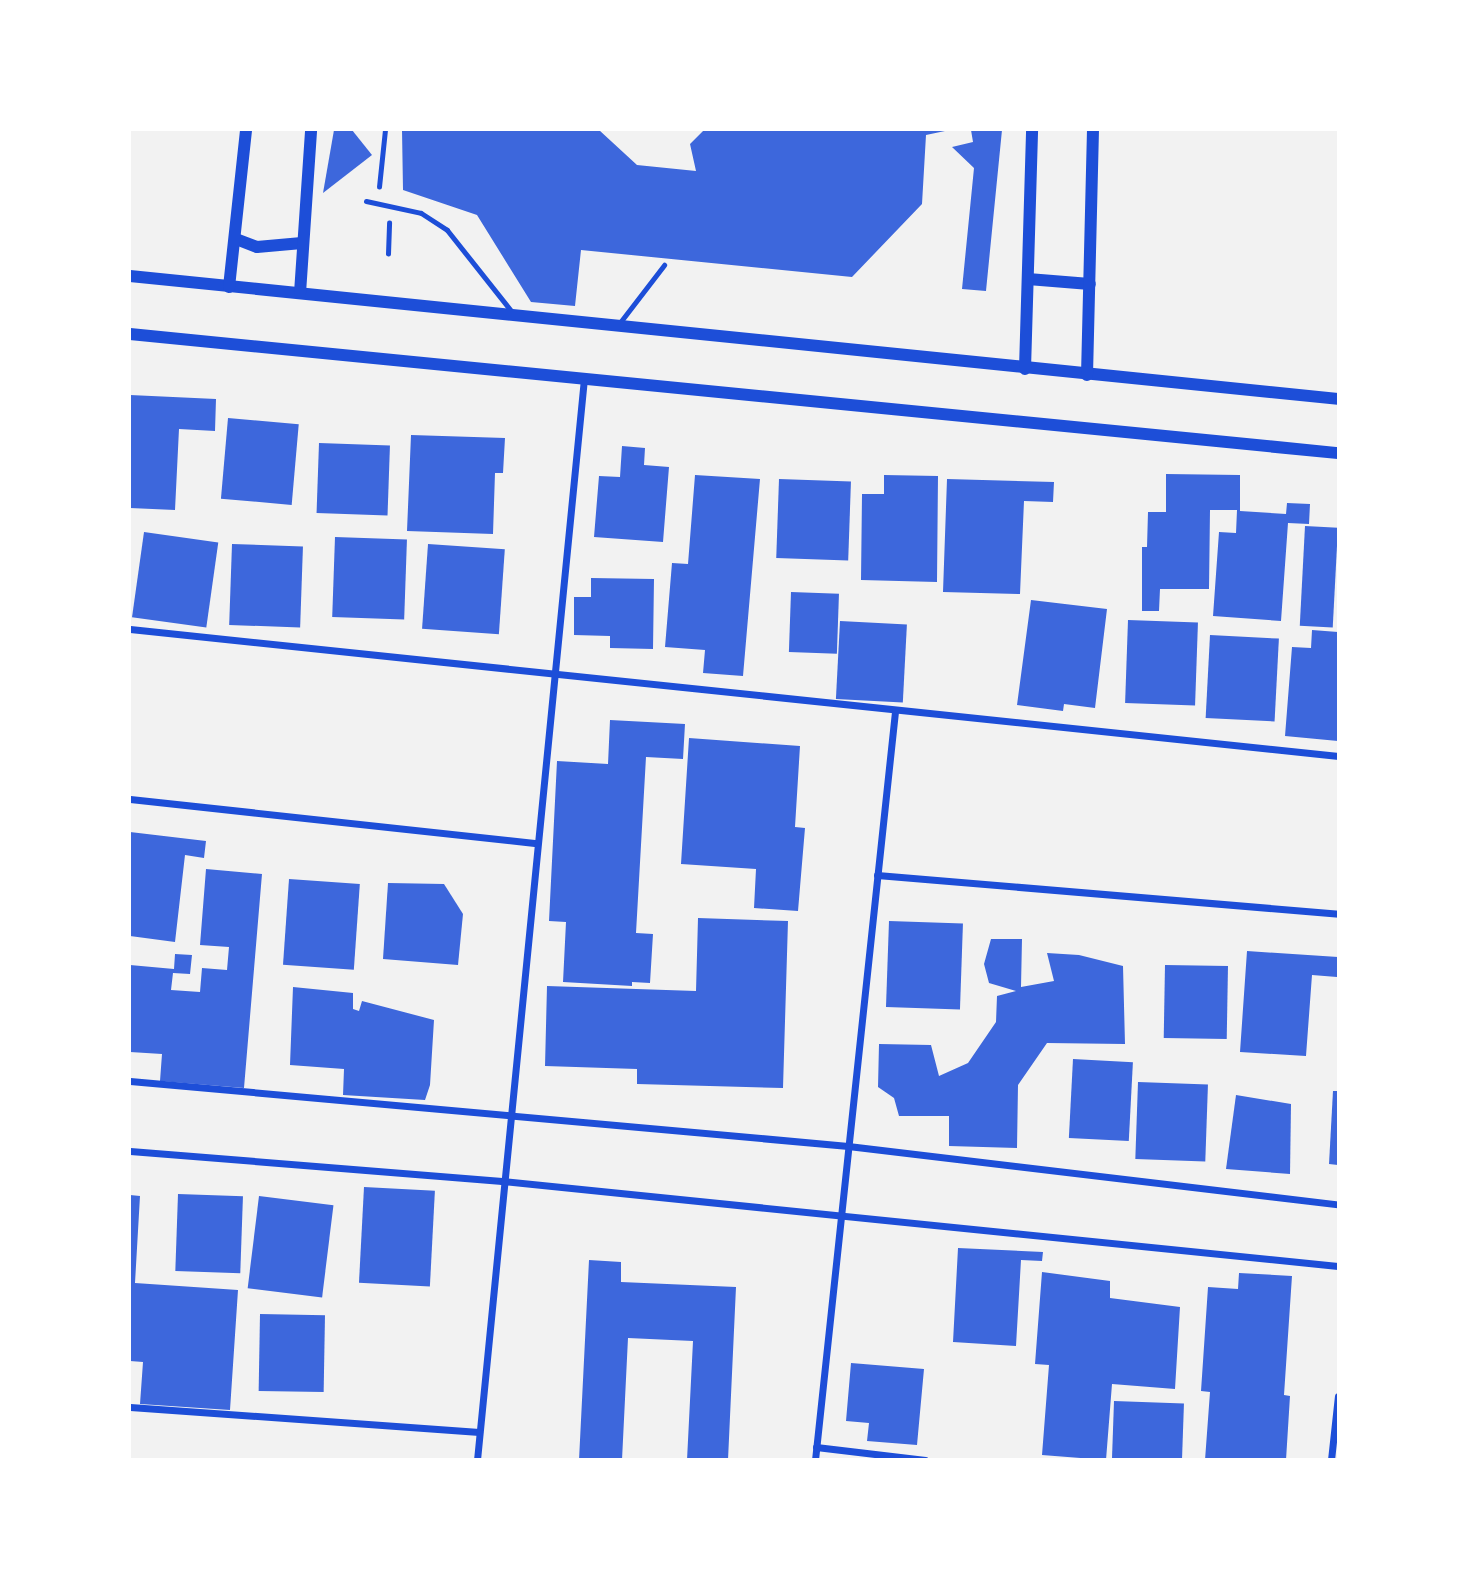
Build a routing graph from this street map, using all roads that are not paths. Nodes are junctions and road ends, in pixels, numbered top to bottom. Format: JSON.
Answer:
{"nodes":[{"id":1,"x":246,"y":130,"type":"edge"},
{"id":2,"x":311,"y":130,"type":"edge"},
{"id":3,"x":1032,"y":130,"type":"edge"},
{"id":4,"x":1093,"y":130,"type":"edge"},
{"id":5,"x":366,"y":201,"type":"dead end"},
{"id":6,"x":236,"y":239,"type":"junction"},
{"id":7,"x":302,"y":243,"type":"junction"},
{"id":8,"x":664,"y":265,"type":"dead end"},
{"id":9,"x":130,"y":276,"type":"edge"},
{"id":10,"x":1028,"y":279,"type":"junction"},
{"id":11,"x":1090,"y":284,"type":"junction"},
{"id":12,"x":229,"y":287,"type":"junction"},
{"id":13,"x":300,"y":293,"type":"junction"},
{"id":14,"x":514,"y":315,"type":"junction"},
{"id":15,"x":618,"y":325,"type":"junction"},
{"id":16,"x":130,"y":334,"type":"edge"},
{"id":17,"x":1025,"y":369,"type":"junction"},
{"id":18,"x":1087,"y":375,"type":"junction"},
{"id":19,"x":584,"y":379,"type":"junction"},
{"id":20,"x":1339,"y":399,"type":"edge"},
{"id":21,"x":1339,"y":453,"type":"edge"},
{"id":22,"x":130,"y":629,"type":"edge"},
{"id":23,"x":558,"y":676,"type":"junction"},
{"id":24,"x":895,"y":711,"type":"junction"},
{"id":25,"x":1339,"y":756,"type":"edge"},
{"id":26,"x":130,"y":799,"type":"edge"},
{"id":27,"x":537,"y":843,"type":"junction"},
{"id":28,"x":877,"y":875,"type":"junction"},
{"id":29,"x":1339,"y":914,"type":"edge"},
{"id":30,"x":130,"y":1081,"type":"edge"},
{"id":31,"x":508,"y":1114,"type":"junction"},
{"id":32,"x":848,"y":1146,"type":"junction"},
{"id":33,"x":130,"y":1150,"type":"edge"},
{"id":34,"x":502,"y":1181,"type":"junction"},
{"id":35,"x":1339,"y":1204,"type":"edge"},
{"id":36,"x":841,"y":1214,"type":"junction"},
{"id":37,"x":1339,"y":1266,"type":"edge"},
{"id":38,"x":1339,"y":1395,"type":"edge"},
{"id":39,"x":130,"y":1406,"type":"edge"},
{"id":40,"x":479,"y":1432,"type":"junction"},
{"id":41,"x":816,"y":1447,"type":"junction"},
{"id":42,"x":477,"y":1460,"type":"edge"},
{"id":43,"x":815,"y":1460,"type":"edge"},
{"id":44,"x":925,"y":1460,"type":"edge"},
{"id":45,"x":1331,"y":1460,"type":"edge"}],
"edges":[{"from":1,"to":6,"type":"street"},
{"from":2,"to":7,"type":"street"},
{"from":3,"to":10,"type":"street"},
{"from":4,"to":11,"type":"street"},
{"from":5,"to":14,"type":"lane"},
{"from":6,"to":7,"type":"street"},
{"from":6,"to":12,"type":"street"},
{"from":7,"to":13,"type":"street"},
{"from":8,"to":15,"type":"lane"},
{"from":9,"to":12,"type":"street"},
{"from":10,"to":11,"type":"street"},
{"from":10,"to":17,"type":"street"},
{"from":11,"to":18,"type":"street"},
{"from":12,"to":13,"type":"street"},
{"from":13,"to":14,"type":"street"},
{"from":14,"to":15,"type":"street"},
{"from":15,"to":17,"type":"street"},
{"from":16,"to":19,"type":"street"},
{"from":17,"to":18,"type":"street"},
{"from":18,"to":20,"type":"street"},
{"from":19,"to":21,"type":"street"},
{"from":19,"to":23,"type":"street"},
{"from":22,"to":23,"type":"street"},
{"from":23,"to":24,"type":"street"},
{"from":23,"to":27,"type":"street"},
{"from":24,"to":25,"type":"street"},
{"from":24,"to":28,"type":"street"},
{"from":26,"to":27,"type":"street"},
{"from":27,"to":31,"type":"street"},
{"from":28,"to":29,"type":"street"},
{"from":28,"to":32,"type":"street"},
{"from":30,"to":31,"type":"street"},
{"from":31,"to":32,"type":"street"},
{"from":31,"to":34,"type":"street"},
{"from":32,"to":35,"type":"street"},
{"from":32,"to":36,"type":"street"},
{"from":33,"to":34,"type":"street"},
{"from":34,"to":36,"type":"street"},
{"from":34,"to":40,"type":"street"},
{"from":36,"to":37,"type":"street"},
{"from":36,"to":41,"type":"street"},
{"from":38,"to":45,"type":"street"},
{"from":39,"to":40,"type":"street"},
{"from":40,"to":42,"type":"street"},
{"from":41,"to":43,"type":"street"},
{"from":41,"to":44,"type":"street"}]}
